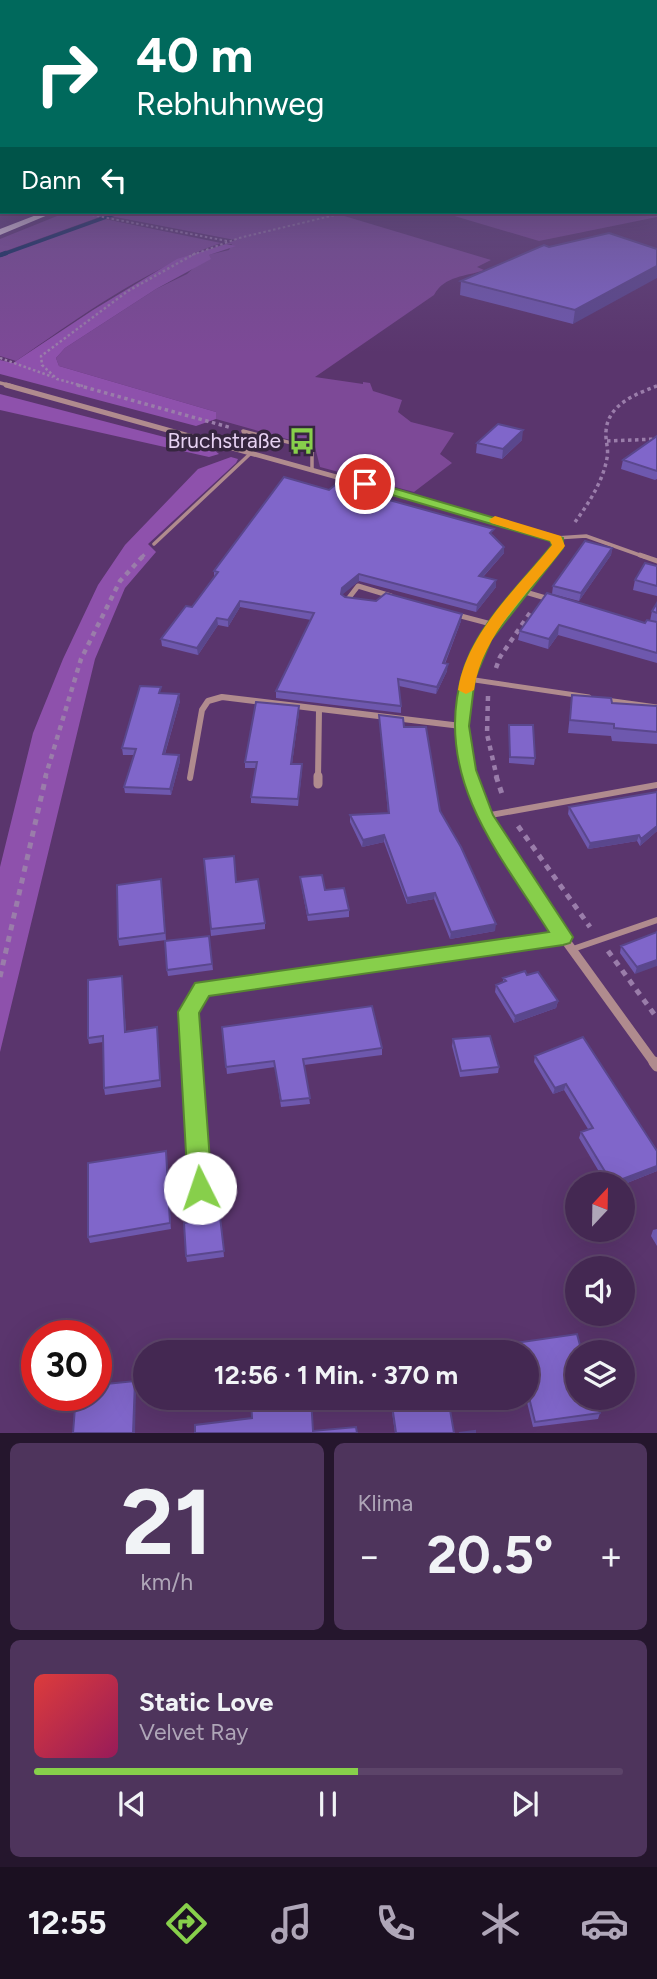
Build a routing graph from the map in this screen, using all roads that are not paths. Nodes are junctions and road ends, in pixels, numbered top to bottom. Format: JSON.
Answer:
{"nodes":[{"id":1,"x":33,"y":219,"type":"edge"},
{"id":2,"x":0,"y":232,"type":"edge"},
{"id":3,"x":0,"y":383,"type":"edge"},
{"id":4,"x":243,"y":431,"type":"joint"},
{"id":5,"x":252,"y":452,"type":"junction"},
{"id":6,"x":312,"y":469,"type":"junction"},
{"id":7,"x":556,"y":538,"type":"junction"},
{"id":8,"x":154,"y":544,"type":"road end"},
{"id":9,"x":657,"y":561,"type":"edge"},
{"id":10,"x":522,"y":591,"type":"junction"},
{"id":11,"x":384,"y":594,"type":"junction"},
{"id":12,"x":397,"y":597,"type":"edge"},
{"id":13,"x":356,"y":600,"type":"edge"},
{"id":14,"x":554,"y":600,"type":"edge"},
{"id":15,"x":375,"y":603,"type":"edge"},
{"id":16,"x":446,"y":611,"type":"edge"},
{"id":17,"x":495,"y":625,"type":"junction"},
{"id":18,"x":468,"y":678,"type":"junction"},
{"id":19,"x":657,"y":708,"type":"edge"},
{"id":20,"x":319,"y":710,"type":"junction"},
{"id":21,"x":461,"y":726,"type":"junction"},
{"id":22,"x":190,"y":778,"type":"dead end"},
{"id":23,"x":318,"y":784,"type":"dead end"},
{"id":24,"x":657,"y":785,"type":"edge"},
{"id":25,"x":485,"y":816,"type":"junction"},
{"id":26,"x":657,"y":920,"type":"edge"},
{"id":27,"x":563,"y":937,"type":"junction"},
{"id":28,"x":573,"y":949,"type":"junction"},
{"id":29,"x":657,"y":1066,"type":"edge"},
{"id":30,"x":200,"y":1188,"type":"dead end"}],
"edges":[{"from":1,"to":2,"type":"highway"},
{"from":3,"to":5,"type":"street"},
{"from":4,"to":5,"type":"lane"},
{"from":4,"to":6,"type":"lane"},
{"from":5,"to":6,"type":"street"},
{"from":5,"to":8,"type":"lane"},
{"from":6,"to":7,"type":"street"},
{"from":7,"to":9,"type":"lane"},
{"from":7,"to":10,"type":"street"},
{"from":10,"to":14,"type":"lane"},
{"from":10,"to":17,"type":"street"},
{"from":11,"to":12,"type":"lane"},
{"from":11,"to":13,"type":"lane"},
{"from":11,"to":15,"type":"lane"},
{"from":16,"to":17,"type":"lane"},
{"from":17,"to":18,"type":"street"},
{"from":18,"to":19,"type":"lane"},
{"from":18,"to":21,"type":"street"},
{"from":20,"to":21,"type":"street"},
{"from":20,"to":22,"type":"street"},
{"from":20,"to":23,"type":"street"},
{"from":21,"to":25,"type":"street"},
{"from":24,"to":25,"type":"lane"},
{"from":25,"to":27,"type":"street"},
{"from":26,"to":28,"type":"lane"},
{"from":27,"to":28,"type":"street"},
{"from":27,"to":30,"type":"street"},
{"from":28,"to":29,"type":"street"}]}
